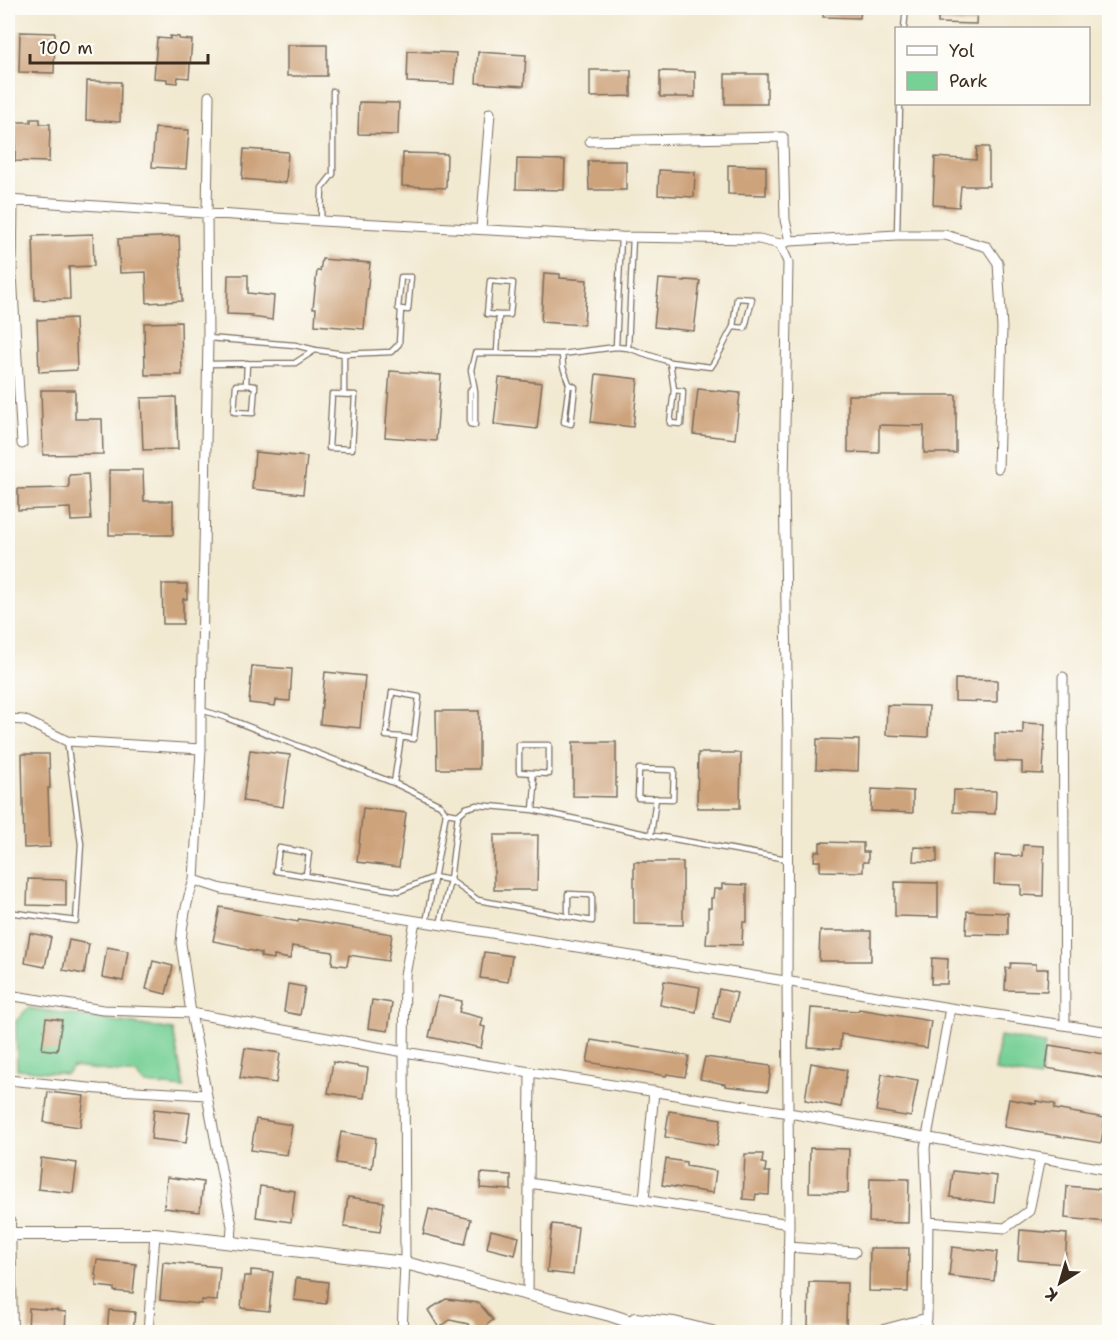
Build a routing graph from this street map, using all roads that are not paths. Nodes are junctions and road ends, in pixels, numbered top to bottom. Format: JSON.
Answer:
{"nodes":[{"id":1,"x":906,"y":8,"type":"edge"},
{"id":2,"x":904,"y":27,"type":"edge"},
{"id":3,"x":333,"y":91,"type":"dead end"},
{"id":4,"x":209,"y":96,"type":"dead end"},
{"id":5,"x":900,"y":105,"type":"edge"},
{"id":6,"x":490,"y":113,"type":"dead end"},
{"id":7,"x":590,"y":141,"type":"dead end"},
{"id":8,"x":10,"y":200,"type":"edge"},
{"id":9,"x":207,"y":214,"type":"junction"},
{"id":10,"x":321,"y":221,"type":"junction"},
{"id":11,"x":481,"y":229,"type":"junction"},
{"id":12,"x":897,"y":235,"type":"junction"},
{"id":13,"x":621,"y":237,"type":"junction"},
{"id":14,"x":633,"y":237,"type":"junction"},
{"id":15,"x":785,"y":243,"type":"junction"},
{"id":16,"x":401,"y":309,"type":"junction"},
{"id":17,"x":499,"y":315,"type":"junction"},
{"id":18,"x":733,"y":327,"type":"junction"},
{"id":19,"x":208,"y":338,"type":"junction"},
{"id":20,"x":616,"y":347,"type":"junction"},
{"id":21,"x":628,"y":348,"type":"junction"},
{"id":22,"x":315,"y":350,"type":"junction"},
{"id":23,"x":497,"y":353,"type":"junction"},
{"id":24,"x":344,"y":354,"type":"junction"},
{"id":25,"x":562,"y":354,"type":"junction"},
{"id":26,"x":670,"y":362,"type":"junction"},
{"id":27,"x":247,"y":363,"type":"junction"},
{"id":28,"x":208,"y":364,"type":"junction"},
{"id":29,"x":568,"y":384,"type":"junction"},
{"id":30,"x":246,"y":386,"type":"junction"},
{"id":31,"x":474,"y":386,"type":"junction"},
{"id":32,"x":674,"y":390,"type":"junction"},
{"id":33,"x":344,"y":394,"type":"junction"},
{"id":34,"x":22,"y":444,"type":"dead end"},
{"id":35,"x":998,"y":468,"type":"dead end"},
{"id":36,"x":1063,"y":677,"type":"dead end"},
{"id":37,"x":201,"y":710,"type":"junction"},
{"id":38,"x":8,"y":719,"type":"edge"},
{"id":39,"x":401,"y":738,"type":"junction"},
{"id":40,"x":67,"y":741,"type":"junction"},
{"id":41,"x":201,"y":748,"type":"junction"},
{"id":42,"x":531,"y":773,"type":"junction"},
{"id":43,"x":394,"y":783,"type":"junction"},
{"id":44,"x":656,"y":798,"type":"junction"},
{"id":45,"x":533,"y":810,"type":"junction"},
{"id":46,"x":446,"y":813,"type":"junction"},
{"id":47,"x":458,"y":815,"type":"junction"},
{"id":48,"x":651,"y":835,"type":"junction"},
{"id":49,"x":788,"y":859,"type":"junction"},
{"id":50,"x":306,"y":875,"type":"junction"},
{"id":51,"x":434,"y":877,"type":"junction"},
{"id":52,"x":194,"y":880,"type":"junction"},
{"id":53,"x":450,"y":880,"type":"junction"},
{"id":54,"x":8,"y":912,"type":"edge"},
{"id":55,"x":568,"y":917,"type":"junction"},
{"id":56,"x":415,"y":921,"type":"junction"},
{"id":57,"x":426,"y":923,"type":"junction"},
{"id":58,"x":440,"y":925,"type":"junction"},
{"id":59,"x":787,"y":982,"type":"junction"},
{"id":60,"x":8,"y":995,"type":"edge"},
{"id":61,"x":950,"y":1008,"type":"junction"},
{"id":62,"x":191,"y":1013,"type":"junction"},
{"id":63,"x":1065,"y":1024,"type":"junction"},
{"id":64,"x":1110,"y":1032,"type":"edge"},
{"id":65,"x":404,"y":1052,"type":"junction"},
{"id":66,"x":530,"y":1073,"type":"junction"},
{"id":67,"x":8,"y":1080,"type":"edge"},
{"id":68,"x":654,"y":1091,"type":"junction"},
{"id":69,"x":207,"y":1095,"type":"junction"},
{"id":70,"x":789,"y":1113,"type":"junction"},
{"id":71,"x":927,"y":1136,"type":"junction"},
{"id":72,"x":1040,"y":1158,"type":"junction"},
{"id":73,"x":1110,"y":1170,"type":"edge"},
{"id":74,"x":529,"y":1183,"type":"junction"},
{"id":75,"x":644,"y":1200,"type":"junction"},
{"id":76,"x":8,"y":1222,"type":"edge"},
{"id":77,"x":927,"y":1222,"type":"junction"},
{"id":78,"x":789,"y":1224,"type":"junction"},
{"id":79,"x":8,"y":1234,"type":"edge"},
{"id":80,"x":155,"y":1234,"type":"junction"},
{"id":81,"x":231,"y":1243,"type":"junction"},
{"id":82,"x":788,"y":1247,"type":"junction"},
{"id":83,"x":855,"y":1252,"type":"dead end"},
{"id":84,"x":405,"y":1263,"type":"junction"},
{"id":85,"x":528,"y":1294,"type":"junction"},
{"id":86,"x":610,"y":1315,"type":"junction"},
{"id":87,"x":927,"y":1318,"type":"junction"},
{"id":88,"x":10,"y":1332,"type":"edge"},
{"id":89,"x":148,"y":1332,"type":"edge"},
{"id":90,"x":402,"y":1332,"type":"edge"},
{"id":91,"x":661,"y":1332,"type":"edge"},
{"id":92,"x":712,"y":1332,"type":"edge"},
{"id":93,"x":787,"y":1332,"type":"edge"},
{"id":94,"x":874,"y":1332,"type":"edge"},
{"id":95,"x":925,"y":1332,"type":"edge"}],
"edges":[{"from":1,"to":2,"type":"lane"},
{"from":3,"to":10,"type":"lane"},
{"from":4,"to":9,"type":"street"},
{"from":5,"to":12,"type":"lane"},
{"from":6,"to":11,"type":"street"},
{"from":7,"to":15,"type":"street"},
{"from":8,"to":9,"type":"street"},
{"from":8,"to":34,"type":"street"},
{"from":9,"to":10,"type":"street"},
{"from":9,"to":19,"type":"street"},
{"from":10,"to":11,"type":"street"},
{"from":11,"to":13,"type":"street"},
{"from":12,"to":15,"type":"street"},
{"from":12,"to":35,"type":"street"},
{"from":13,"to":14,"type":"street"},
{"from":13,"to":20,"type":"lane"},
{"from":14,"to":15,"type":"street"},
{"from":14,"to":21,"type":"lane"},
{"from":15,"to":49,"type":"street"},
{"from":16,"to":16,"type":"lane"},
{"from":16,"to":24,"type":"lane"},
{"from":17,"to":17,"type":"lane"},
{"from":17,"to":23,"type":"lane"},
{"from":18,"to":18,"type":"lane"},
{"from":18,"to":26,"type":"lane"},
{"from":19,"to":22,"type":"lane"},
{"from":19,"to":28,"type":"street"},
{"from":20,"to":21,"type":"lane"},
{"from":20,"to":25,"type":"lane"},
{"from":21,"to":26,"type":"lane"},
{"from":22,"to":24,"type":"lane"},
{"from":22,"to":27,"type":"lane"},
{"from":23,"to":25,"type":"lane"},
{"from":23,"to":31,"type":"lane"},
{"from":24,"to":33,"type":"lane"},
{"from":25,"to":29,"type":"lane"},
{"from":26,"to":32,"type":"lane"},
{"from":27,"to":28,"type":"lane"},
{"from":27,"to":30,"type":"lane"},
{"from":28,"to":37,"type":"street"},
{"from":29,"to":29,"type":"lane"},
{"from":30,"to":30,"type":"lane"},
{"from":31,"to":31,"type":"lane"},
{"from":32,"to":32,"type":"lane"},
{"from":33,"to":33,"type":"lane"},
{"from":36,"to":63,"type":"street"},
{"from":37,"to":41,"type":"street"},
{"from":37,"to":43,"type":"lane"},
{"from":38,"to":40,"type":"street"},
{"from":39,"to":39,"type":"lane"},
{"from":39,"to":43,"type":"lane"},
{"from":40,"to":41,"type":"street"},
{"from":40,"to":54,"type":"lane"},
{"from":41,"to":52,"type":"street"},
{"from":42,"to":42,"type":"lane"},
{"from":42,"to":45,"type":"lane"},
{"from":43,"to":46,"type":"lane"},
{"from":44,"to":44,"type":"lane"},
{"from":44,"to":48,"type":"lane"},
{"from":45,"to":47,"type":"lane"},
{"from":45,"to":48,"type":"lane"},
{"from":46,"to":47,"type":"lane"},
{"from":46,"to":51,"type":"lane"},
{"from":47,"to":53,"type":"lane"},
{"from":48,"to":49,"type":"lane"},
{"from":49,"to":59,"type":"street"},
{"from":50,"to":50,"type":"lane"},
{"from":50,"to":51,"type":"lane"},
{"from":51,"to":53,"type":"lane"},
{"from":51,"to":57,"type":"lane"},
{"from":52,"to":56,"type":"street"},
{"from":52,"to":62,"type":"street"},
{"from":53,"to":55,"type":"lane"},
{"from":53,"to":58,"type":"lane"},
{"from":55,"to":55,"type":"lane"},
{"from":56,"to":57,"type":"street"},
{"from":56,"to":65,"type":"street"},
{"from":57,"to":58,"type":"street"},
{"from":58,"to":59,"type":"street"},
{"from":59,"to":61,"type":"street"},
{"from":59,"to":70,"type":"street"},
{"from":60,"to":62,"type":"street"},
{"from":61,"to":63,"type":"street"},
{"from":61,"to":71,"type":"street"},
{"from":62,"to":65,"type":"street"},
{"from":62,"to":69,"type":"street"},
{"from":63,"to":64,"type":"street"},
{"from":65,"to":66,"type":"street"},
{"from":65,"to":84,"type":"street"},
{"from":66,"to":68,"type":"street"},
{"from":66,"to":74,"type":"street"},
{"from":67,"to":69,"type":"street"},
{"from":68,"to":70,"type":"street"},
{"from":68,"to":75,"type":"street"},
{"from":69,"to":81,"type":"street"},
{"from":70,"to":71,"type":"street"},
{"from":70,"to":78,"type":"street"},
{"from":71,"to":72,"type":"street"},
{"from":71,"to":77,"type":"street"},
{"from":72,"to":73,"type":"street"},
{"from":72,"to":77,"type":"street"},
{"from":74,"to":75,"type":"street"},
{"from":74,"to":85,"type":"street"},
{"from":75,"to":78,"type":"street"},
{"from":76,"to":79,"type":"main road"},
{"from":77,"to":87,"type":"street"},
{"from":78,"to":82,"type":"street"},
{"from":79,"to":80,"type":"street"},
{"from":79,"to":88,"type":"main road"},
{"from":80,"to":81,"type":"street"},
{"from":80,"to":89,"type":"street"},
{"from":81,"to":84,"type":"street"},
{"from":82,"to":83,"type":"street"},
{"from":82,"to":93,"type":"street"},
{"from":84,"to":85,"type":"street"},
{"from":84,"to":90,"type":"street"},
{"from":85,"to":86,"type":"street"},
{"from":86,"to":91,"type":"street"},
{"from":86,"to":92,"type":"street"},
{"from":87,"to":94,"type":"street"},
{"from":87,"to":95,"type":"street"}]}
